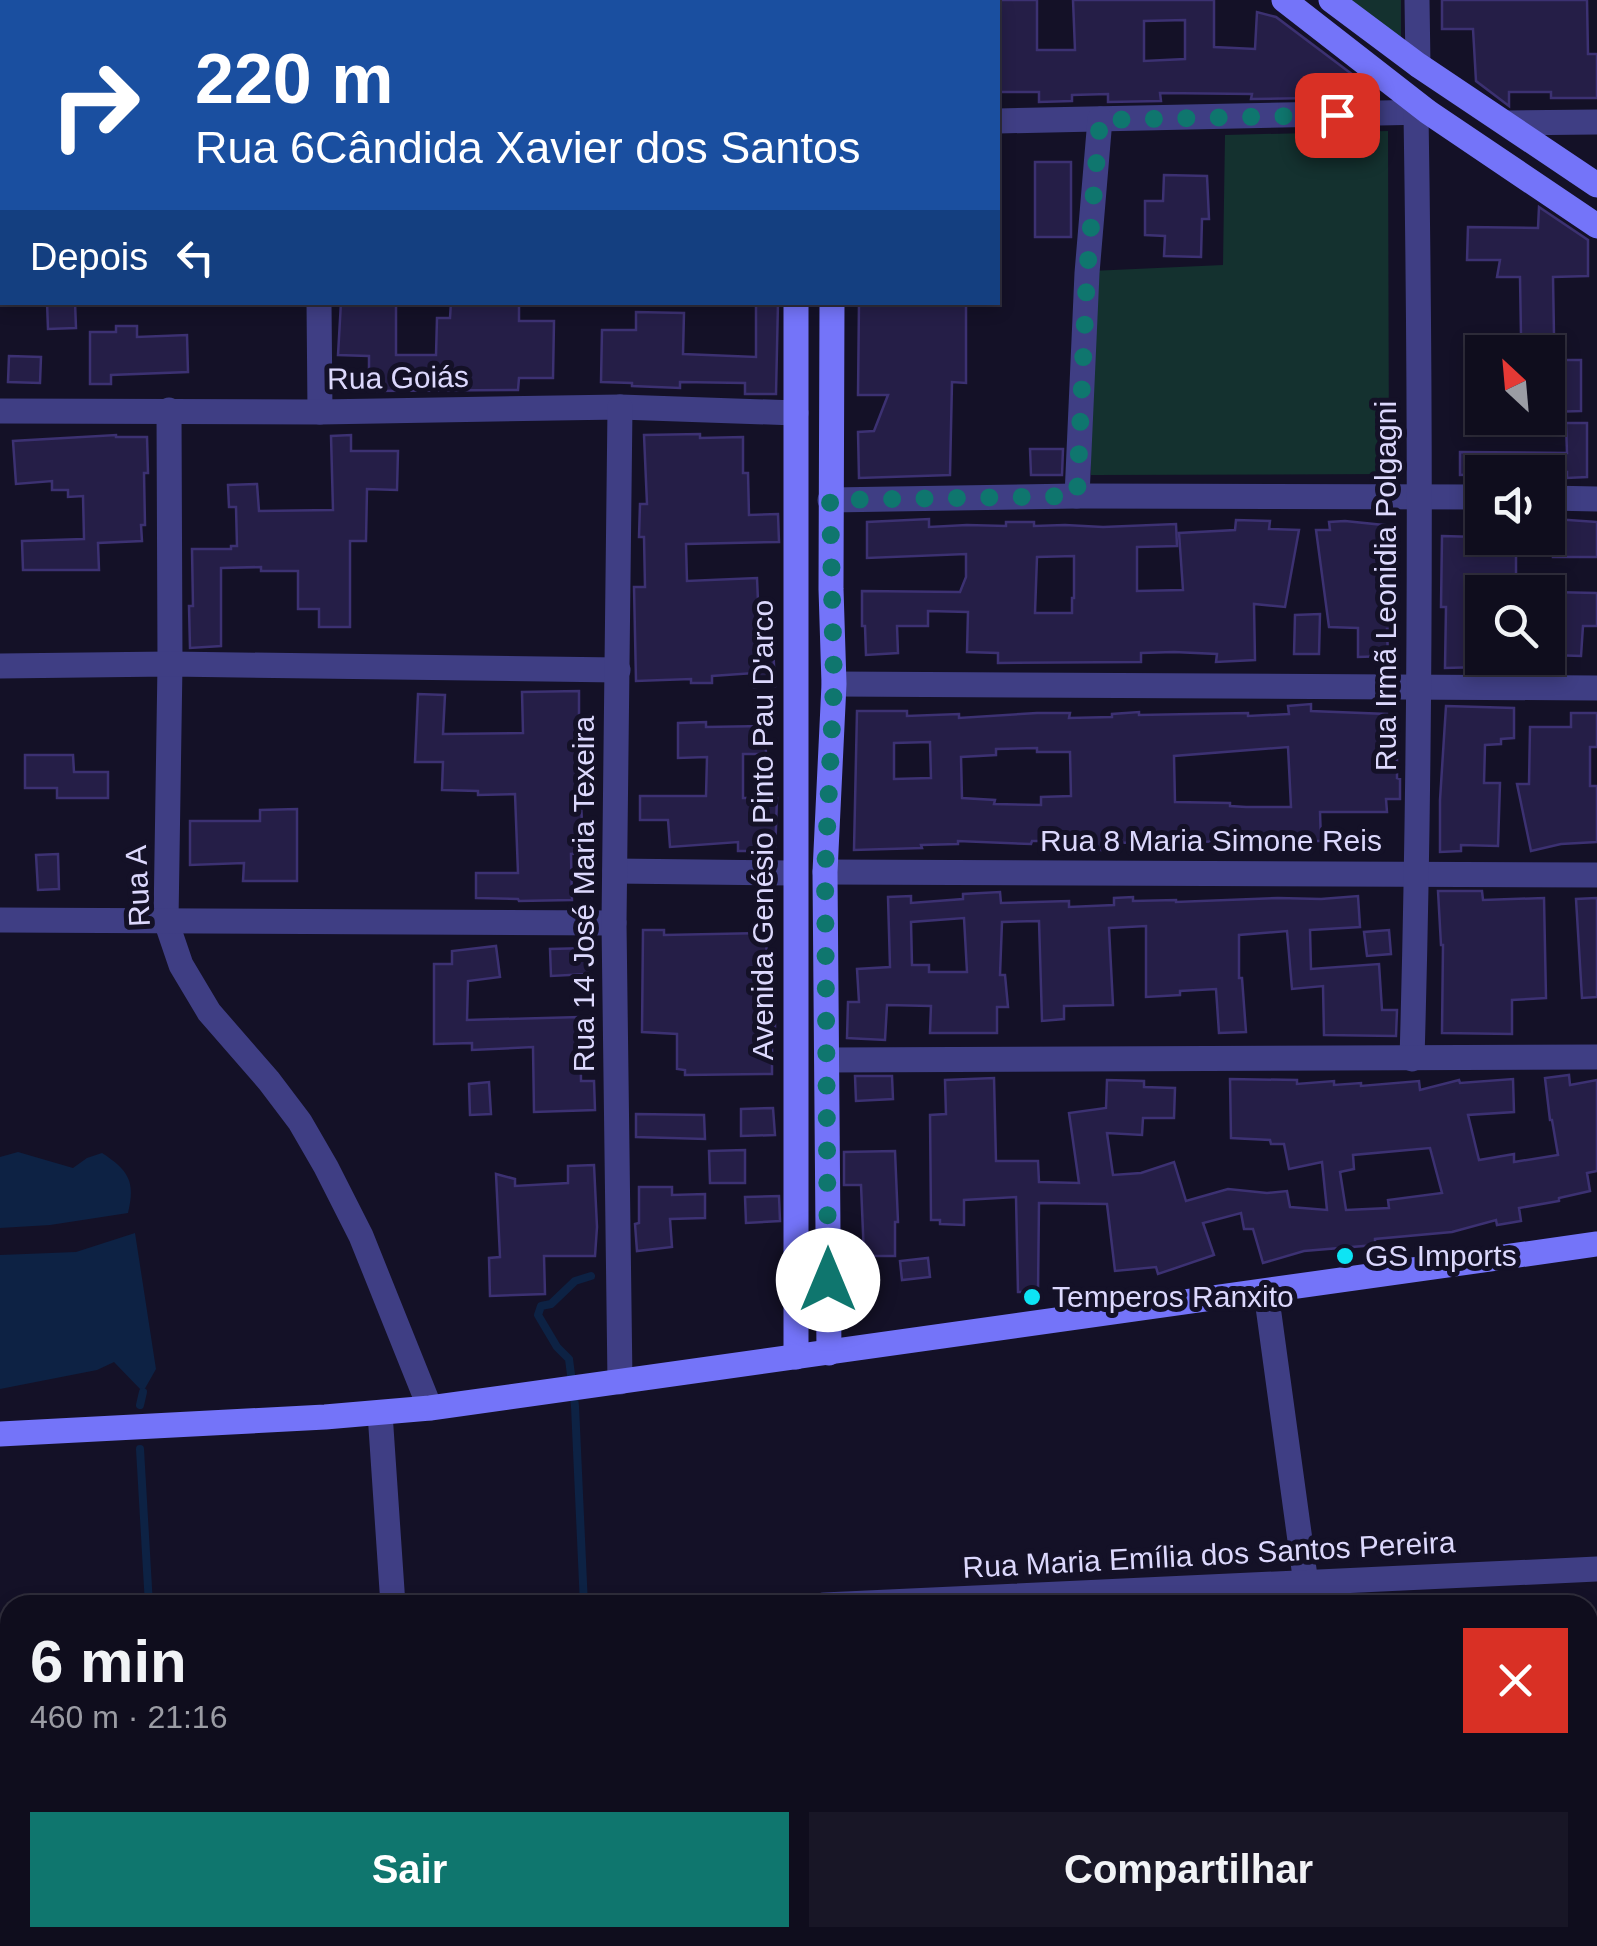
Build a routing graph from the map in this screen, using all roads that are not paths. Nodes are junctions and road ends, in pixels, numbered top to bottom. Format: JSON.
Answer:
{"nodes":[{"id":1,"x":1284,"y":0,"type":"edge"},
{"id":2,"x":1330,"y":0,"type":"edge"},
{"id":3,"x":1417,"y":0,"type":"edge"},
{"id":4,"x":1418,"y":65,"type":"junction"},
{"id":5,"x":1422,"y":113,"type":"junction"},
{"id":6,"x":1100,"y":120,"type":"junction"},
{"id":7,"x":1000,"y":121,"type":"edge"},
{"id":8,"x":1597,"y":122,"type":"edge"},
{"id":9,"x":1507,"y":123,"type":"junction"},
{"id":10,"x":1597,"y":185,"type":"edge"},
{"id":11,"x":1597,"y":226,"type":"edge"},
{"id":12,"x":319,"y":305,"type":"edge"},
{"id":13,"x":796,"y":305,"type":"edge"},
{"id":14,"x":832,"y":305,"type":"edge"},
{"id":15,"x":620,"y":408,"type":"junction"},
{"id":16,"x":169,"y":410,"type":"junction"},
{"id":17,"x":0,"y":411,"type":"edge"},
{"id":18,"x":320,"y":412,"type":"junction"},
{"id":19,"x":796,"y":413,"type":"junction"},
{"id":20,"x":1077,"y":496,"type":"junction"},
{"id":21,"x":1421,"y":496,"type":"junction"},
{"id":22,"x":1465,"y":496,"type":"edge"},
{"id":23,"x":1565,"y":498,"type":"edge"},
{"id":24,"x":1597,"y":498,"type":"edge"},
{"id":25,"x":830,"y":500,"type":"junction"},
{"id":26,"x":796,"y":587,"type":"junction"},
{"id":27,"x":830,"y":589,"type":"junction"},
{"id":28,"x":170,"y":664,"type":"junction"},
{"id":29,"x":0,"y":666,"type":"edge"},
{"id":30,"x":618,"y":670,"type":"junction"},
{"id":31,"x":834,"y":684,"type":"junction"},
{"id":32,"x":1418,"y":688,"type":"junction"},
{"id":33,"x":1597,"y":688,"type":"edge"},
{"id":34,"x":615,"y":871,"type":"junction"},
{"id":35,"x":825,"y":872,"type":"junction"},
{"id":36,"x":795,"y":874,"type":"junction"},
{"id":37,"x":1417,"y":874,"type":"junction"},
{"id":38,"x":1597,"y":876,"type":"edge"},
{"id":39,"x":0,"y":920,"type":"edge"},
{"id":40,"x":166,"y":921,"type":"junction"},
{"id":41,"x":614,"y":923,"type":"junction"},
{"id":42,"x":1597,"y":1057,"type":"edge"},
{"id":43,"x":1412,"y":1058,"type":"junction"},
{"id":44,"x":827,"y":1060,"type":"junction"},
{"id":45,"x":1597,"y":1244,"type":"edge"},
{"id":46,"x":1266,"y":1292,"type":"junction"},
{"id":47,"x":829,"y":1354,"type":"junction"},
{"id":48,"x":796,"y":1357,"type":"junction"},
{"id":49,"x":620,"y":1382,"type":"junction"},
{"id":50,"x":430,"y":1408,"type":"junction"},
{"id":51,"x":390,"y":1412,"type":"junction"},
{"id":52,"x":0,"y":1434,"type":"edge"},
{"id":53,"x":1597,"y":1569,"type":"edge"},
{"id":54,"x":1307,"y":1594,"type":"edge"},
{"id":55,"x":393,"y":1595,"type":"edge"},
{"id":56,"x":1263,"y":1595,"type":"edge"}],
"edges":[{"from":1,"to":5,"type":"main road"},
{"from":2,"to":4,"type":"main road"},
{"from":3,"to":4,"type":"street"},
{"from":4,"to":9,"type":"main road"},
{"from":5,"to":6,"type":"street"},
{"from":5,"to":11,"type":"main road"},
{"from":5,"to":21,"type":"street","name":"Rua Irmã Leonidia Polgagni"},
{"from":6,"to":7,"type":"street"},
{"from":6,"to":20,"type":"street"},
{"from":8,"to":9,"type":"street"},
{"from":9,"to":10,"type":"main road"},
{"from":12,"to":18,"type":"street"},
{"from":13,"to":19,"type":"main road","name":"Avenida Genésio Pinto Pau D'arco"},
{"from":14,"to":25,"type":"main road","name":"Avenida Genésio Pinto Pau D'arco"},
{"from":15,"to":18,"type":"street","name":"Rua Goiás"},
{"from":15,"to":19,"type":"street","name":"Rua Goiás"},
{"from":15,"to":30,"type":"street","name":"Rua 14 José Maria Texeira"},
{"from":16,"to":17,"type":"street","name":"Rua Goiás"},
{"from":16,"to":18,"type":"street","name":"Rua Goiás"},
{"from":16,"to":28,"type":"street","name":"Rua A"},
{"from":19,"to":26,"type":"main road","name":"Avenida Genésio Pinto Pau D'arco"},
{"from":20,"to":21,"type":"street"},
{"from":20,"to":25,"type":"street"},
{"from":21,"to":22,"type":"street"},
{"from":21,"to":32,"type":"street","name":"Rua Irmã Leonidia Polgagni"},
{"from":23,"to":24,"type":"street"},
{"from":25,"to":27,"type":"main road","name":"Avenida Genésio Pinto Pau D'arco"},
{"from":26,"to":27,"type":"main road"},
{"from":26,"to":36,"type":"main road","name":"Avenida Genésio Pinto Pau D'arco"},
{"from":27,"to":31,"type":"main road","name":"Avenida Genésio Pinto Pau D'arco"},
{"from":28,"to":29,"type":"street"},
{"from":28,"to":30,"type":"street"},
{"from":28,"to":40,"type":"street","name":"Rua A"},
{"from":30,"to":34,"type":"street","name":"Rua 14 José Maria Texeira"},
{"from":31,"to":32,"type":"street"},
{"from":31,"to":35,"type":"main road","name":"Avenida Genésio Pinto Pau D'arco"},
{"from":32,"to":33,"type":"street"},
{"from":32,"to":37,"type":"street","name":"Rua Irmã Leonidia Polgagni"},
{"from":34,"to":36,"type":"street"},
{"from":34,"to":41,"type":"street","name":"Rua 14 José Maria Texeira"},
{"from":35,"to":37,"type":"street","name":"Rua 8 Maria Simone Reis"},
{"from":35,"to":44,"type":"main road","name":"Avenida Genésio Pinto Pau D'arco"},
{"from":36,"to":48,"type":"main road","name":"Avenida Genésio Pinto Pau D'arco"},
{"from":37,"to":38,"type":"street","name":"Rua 8 Maria Simone Reis"},
{"from":37,"to":43,"type":"street","name":"Rua Irmã Leonidia Polgagni"},
{"from":39,"to":40,"type":"street"},
{"from":40,"to":41,"type":"street"},
{"from":40,"to":50,"type":"street","name":"Rua A"},
{"from":41,"to":49,"type":"street","name":"Rua 14 José Maria Texeira"},
{"from":42,"to":43,"type":"street"},
{"from":43,"to":44,"type":"street"},
{"from":44,"to":47,"type":"main road","name":"Avenida Genésio Pinto Pau D'arco"},
{"from":45,"to":46,"type":"main road"},
{"from":46,"to":47,"type":"main road"},
{"from":46,"to":54,"type":"street"},
{"from":47,"to":48,"type":"main road"},
{"from":48,"to":49,"type":"main road"},
{"from":49,"to":50,"type":"main road"},
{"from":50,"to":51,"type":"main road"},
{"from":51,"to":52,"type":"main road"},
{"from":51,"to":55,"type":"street"},
{"from":53,"to":54,"type":"street","name":"Rua Maria Emília dos Santos Pereira"},
{"from":54,"to":56,"type":"street","name":"Rua Maria Emília dos Santos Pereira"}]}
